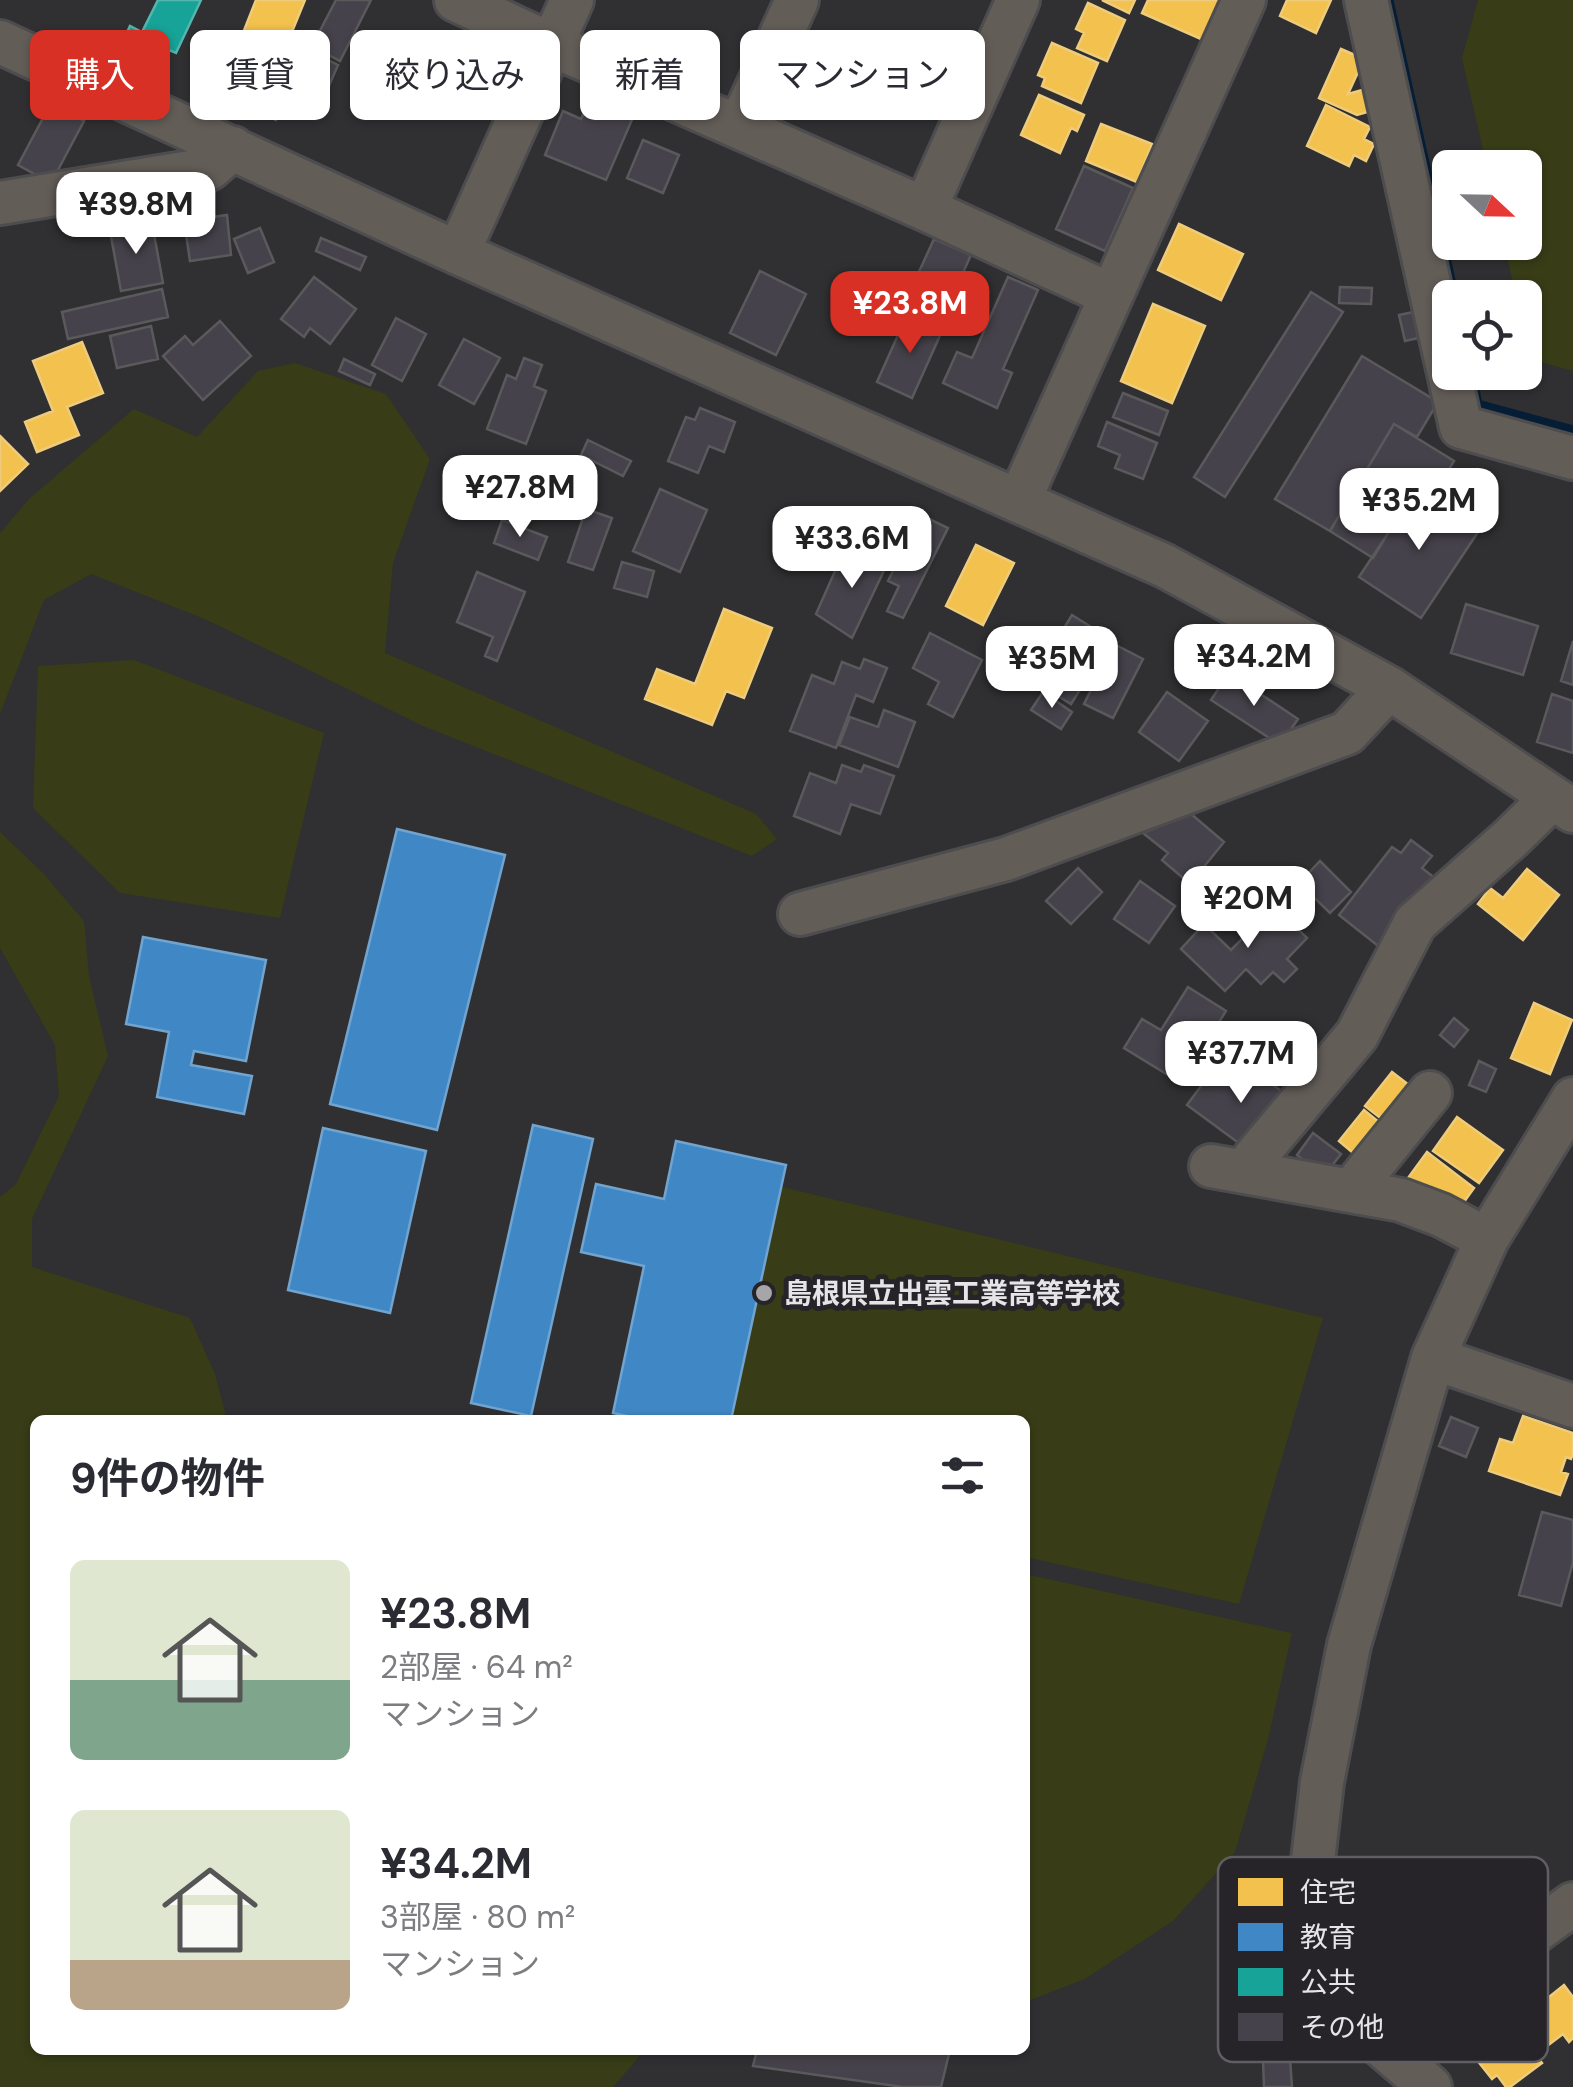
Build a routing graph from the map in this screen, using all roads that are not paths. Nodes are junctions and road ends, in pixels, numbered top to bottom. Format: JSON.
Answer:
{"nodes":[{"id":1,"x":456,"y":0,"type":"edge"},
{"id":2,"x":572,"y":0,"type":"edge"},
{"id":3,"x":796,"y":0,"type":"edge"},
{"id":4,"x":1018,"y":0,"type":"edge"},
{"id":5,"x":1244,"y":0,"type":"edge"},
{"id":6,"x":1366,"y":0,"type":"edge"},
{"id":7,"x":520,"y":30,"type":"edge"},
{"id":8,"x":559,"y":30,"type":"edge"},
{"id":9,"x":0,"y":42,"type":"edge"},
{"id":10,"x":560,"y":48,"type":"edge"},
{"id":11,"x":518,"y":120,"type":"edge"},
{"id":12,"x":740,"y":126,"type":"junction"},
{"id":13,"x":233,"y":148,"type":"junction"},
{"id":14,"x":1,"y":208,"type":"edge"},
{"id":15,"x":926,"y":209,"type":"junction"},
{"id":16,"x":458,"y":252,"type":"junction"},
{"id":17,"x":1112,"y":295,"type":"junction"},
{"id":18,"x":1573,"y":458,"type":"edge"},
{"id":19,"x":1019,"y":502,"type":"junction"},
{"id":20,"x":1389,"y":688,"type":"junction"},
{"id":21,"x":1562,"y":805,"type":"edge"},
{"id":22,"x":800,"y":914,"type":"dead end"},
{"id":23,"x":1430,"y":1093,"type":"dead end"},
{"id":24,"x":1573,"y":1099,"type":"edge"},
{"id":25,"x":1351,"y":1191,"type":"junction"},
{"id":26,"x":1487,"y":1239,"type":"junction"},
{"id":27,"x":1433,"y":1358,"type":"junction"},
{"id":28,"x":1573,"y":1406,"type":"edge"},
{"id":29,"x":1313,"y":1857,"type":"edge"},
{"id":30,"x":1573,"y":1904,"type":"edge"},
{"id":31,"x":1548,"y":1922,"type":"edge"},
{"id":32,"x":1401,"y":2062,"type":"edge"},
{"id":33,"x":1430,"y":2087,"type":"edge"}],
"edges":[{"from":1,"to":7,"type":"street"},
{"from":2,"to":8,"type":"street"},
{"from":3,"to":12,"type":"street"},
{"from":4,"to":15,"type":"street"},
{"from":5,"to":17,"type":"street"},
{"from":6,"to":18,"type":"street"},
{"from":9,"to":13,"type":"street"},
{"from":10,"to":12,"type":"street"},
{"from":11,"to":16,"type":"street"},
{"from":12,"to":15,"type":"street"},
{"from":13,"to":14,"type":"street"},
{"from":13,"to":16,"type":"street"},
{"from":15,"to":17,"type":"street"},
{"from":16,"to":19,"type":"street"},
{"from":17,"to":19,"type":"street"},
{"from":19,"to":20,"type":"street"},
{"from":20,"to":21,"type":"street"},
{"from":20,"to":22,"type":"street"},
{"from":21,"to":25,"type":"street"},
{"from":23,"to":25,"type":"street"},
{"from":24,"to":26,"type":"street"},
{"from":25,"to":26,"type":"street"},
{"from":26,"to":27,"type":"street"},
{"from":27,"to":28,"type":"street"},
{"from":27,"to":29,"type":"street"},
{"from":30,"to":31,"type":"street"},
{"from":32,"to":33,"type":"street"}]}
